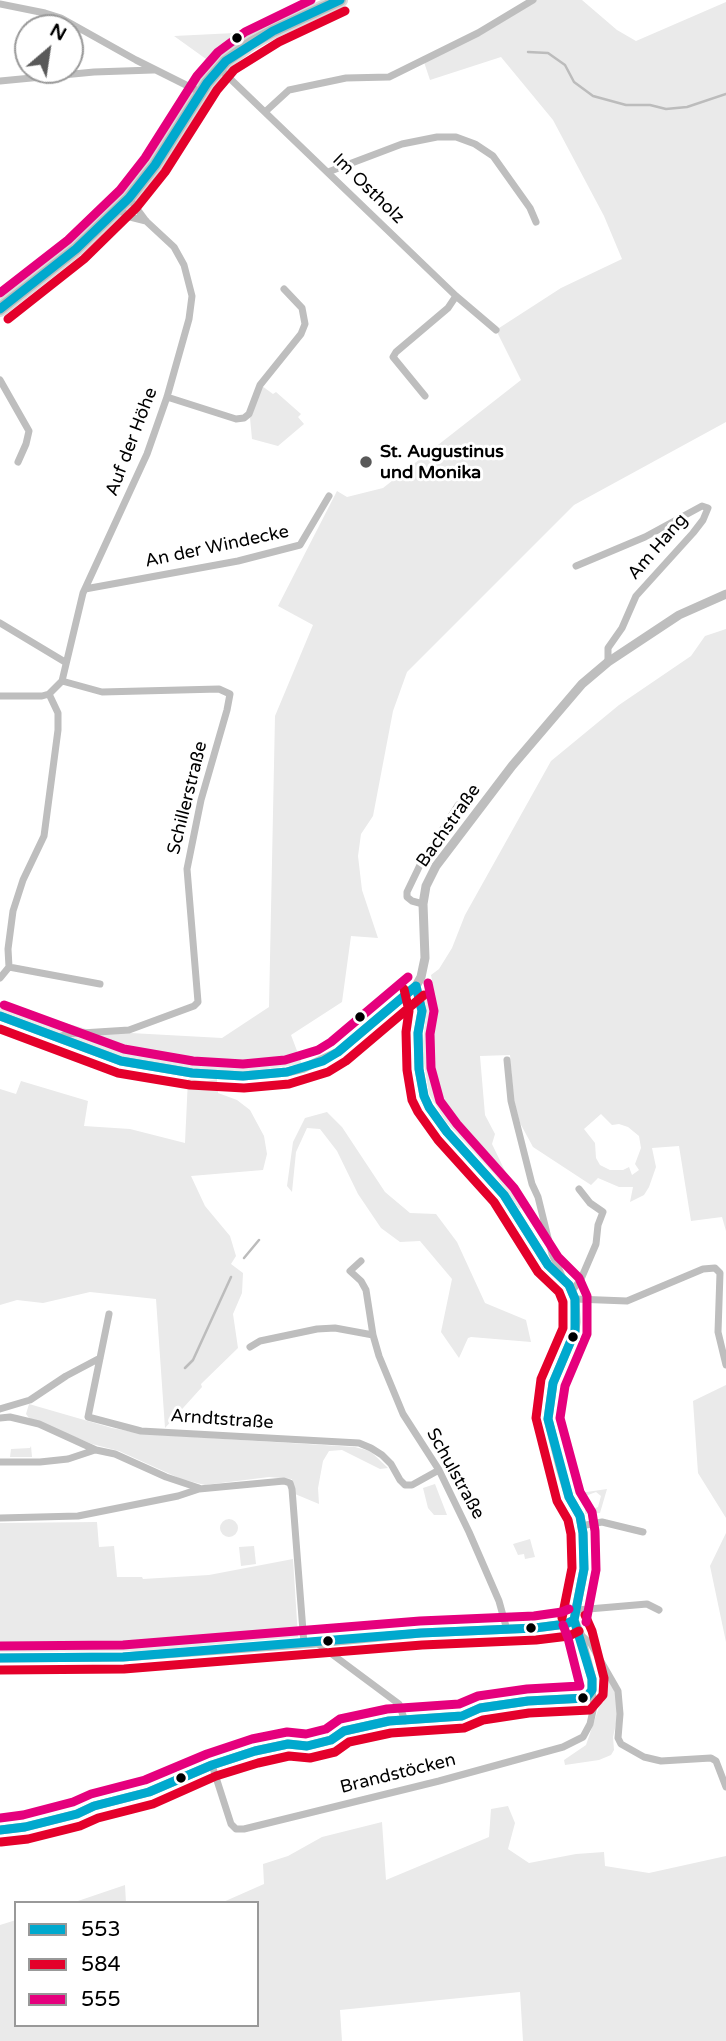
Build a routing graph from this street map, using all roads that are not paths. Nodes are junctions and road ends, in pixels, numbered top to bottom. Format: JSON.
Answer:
{"nodes":[{"id":1,"x":340,"y":0,"type":"edge"},
{"id":2,"x":533,"y":0,"type":"edge"},
{"id":3,"x":0,"y":4,"type":"edge"},
{"id":4,"x":219,"y":68,"type":"junction"},
{"id":5,"x":157,"y":70,"type":"junction"},
{"id":6,"x":0,"y":81,"type":"edge"},
{"id":7,"x":200,"y":92,"type":"junction"},
{"id":8,"x":265,"y":112,"type":"junction"},
{"id":9,"x":328,"y":172,"type":"junction"},
{"id":10,"x":129,"y":198,"type":"junction"},
{"id":11,"x":118,"y":209,"type":"junction"},
{"id":12,"x":146,"y":221,"type":"junction"},
{"id":13,"x":536,"y":222,"type":"dead end"},
{"id":14,"x":284,"y":289,"type":"dead end"},
{"id":15,"x":456,"y":296,"type":"junction"},
{"id":16,"x":1,"y":305,"type":"edge"},
{"id":17,"x":496,"y":330,"type":"dead end"},
{"id":18,"x":0,"y":380,"type":"edge"},
{"id":19,"x":425,"y":396,"type":"dead end"},
{"id":20,"x":167,"y":397,"type":"junction"},
{"id":21,"x":18,"y":463,"type":"dead end"},
{"id":22,"x":329,"y":496,"type":"dead end"},
{"id":23,"x":576,"y":566,"type":"dead end"},
{"id":24,"x":85,"y":589,"type":"junction"},
{"id":25,"x":726,"y":594,"type":"edge"},
{"id":26,"x":0,"y":623,"type":"edge"},
{"id":27,"x":65,"y":662,"type":"junction"},
{"id":28,"x":608,"y":662,"type":"junction"},
{"id":29,"x":62,"y":681,"type":"junction"},
{"id":30,"x":49,"y":694,"type":"junction"},
{"id":31,"x":0,"y":696,"type":"edge"},
{"id":32,"x":458,"y":806,"type":"dead end"},
{"id":33,"x":423,"y":904,"type":"junction"},
{"id":34,"x":9,"y":967,"type":"junction"},
{"id":35,"x":0,"y":978,"type":"edge"},
{"id":36,"x":100,"y":984,"type":"dead end"},
{"id":37,"x":416,"y":986,"type":"junction"},
{"id":38,"x":0,"y":1016,"type":"edge"},
{"id":39,"x":60,"y":1037,"type":"junction"},
{"id":40,"x":507,"y":1060,"type":"dead end"},
{"id":41,"x":579,"y":1189,"type":"dead end"},
{"id":42,"x":361,"y":1261,"type":"dead end"},
{"id":43,"x":563,"y":1277,"type":"junction"},
{"id":44,"x":574,"y":1295,"type":"junction"},
{"id":45,"x":109,"y":1314,"type":"dead end"},
{"id":46,"x":373,"y":1335,"type":"junction"},
{"id":47,"x":250,"y":1346,"type":"dead end"},
{"id":48,"x":100,"y":1359,"type":"junction"},
{"id":49,"x":726,"y":1365,"type":"edge"},
{"id":50,"x":0,"y":1409,"type":"edge"},
{"id":51,"x":0,"y":1418,"type":"edge"},
{"id":52,"x":96,"y":1450,"type":"junction"},
{"id":53,"x":0,"y":1462,"type":"edge"},
{"id":54,"x":439,"y":1470,"type":"junction"},
{"id":55,"x":199,"y":1489,"type":"junction"},
{"id":56,"x":0,"y":1518,"type":"edge"},
{"id":57,"x":582,"y":1526,"type":"junction"},
{"id":58,"x":643,"y":1532,"type":"dead end"},
{"id":59,"x":577,"y":1610,"type":"junction"},
{"id":60,"x":659,"y":1610,"type":"dead end"},
{"id":61,"x":574,"y":1620,"type":"junction"},
{"id":62,"x":507,"y":1630,"type":"junction"},
{"id":63,"x":580,"y":1634,"type":"junction"},
{"id":64,"x":317,"y":1643,"type":"junction"},
{"id":65,"x":304,"y":1644,"type":"junction"},
{"id":66,"x":0,"y":1658,"type":"edge"},
{"id":67,"x":592,"y":1690,"type":"junction"},
{"id":68,"x":405,"y":1721,"type":"junction"},
{"id":69,"x":212,"y":1765,"type":"junction"},
{"id":70,"x":726,"y":1787,"type":"edge"},
{"id":71,"x":0,"y":1830,"type":"edge"}],
"edges":[{"from":1,"to":4,"type":"main road"},
{"from":2,"to":8,"type":"street"},
{"from":3,"to":5,"type":"street"},
{"from":4,"to":7,"type":"main road"},
{"from":4,"to":8,"type":"street","name":"Im Ostholz"},
{"from":5,"to":6,"type":"street"},
{"from":5,"to":7,"type":"street"},
{"from":7,"to":10,"type":"main road"},
{"from":8,"to":9,"type":"street","name":"Im Ostholz"},
{"from":9,"to":13,"type":"street"},
{"from":9,"to":15,"type":"street","name":"Im Ostholz"},
{"from":10,"to":11,"type":"main road"},
{"from":10,"to":12,"type":"street","name":"Auf der Höhe"},
{"from":11,"to":12,"type":"street","name":"Auf der Höhe"},
{"from":11,"to":16,"type":"main road"},
{"from":12,"to":20,"type":"street","name":"Auf der Höhe"},
{"from":14,"to":20,"type":"street"},
{"from":15,"to":17,"type":"street","name":"Im Ostholz"},
{"from":15,"to":19,"type":"street"},
{"from":18,"to":21,"type":"street"},
{"from":20,"to":24,"type":"street","name":"Auf der Höhe"},
{"from":22,"to":24,"type":"street","name":"An der Windecke"},
{"from":23,"to":28,"type":"street","name":"Am Hang"},
{"from":24,"to":27,"type":"street","name":"Auf der Höhe"},
{"from":25,"to":28,"type":"street","name":"Bachstraße"},
{"from":26,"to":27,"type":"street"},
{"from":27,"to":29,"type":"street","name":"Auf der Höhe"},
{"from":28,"to":33,"type":"street","name":"Bachstraße"},
{"from":29,"to":30,"type":"street"},
{"from":29,"to":39,"type":"street","name":"Schillerstraße"},
{"from":30,"to":31,"type":"street"},
{"from":30,"to":34,"type":"street"},
{"from":32,"to":33,"type":"street"},
{"from":33,"to":37,"type":"street","name":"Bachstraße"},
{"from":34,"to":35,"type":"street"},
{"from":34,"to":36,"type":"street"},
{"from":37,"to":39,"type":"street"},
{"from":37,"to":43,"type":"street","name":"Bachstraße"},
{"from":38,"to":39,"type":"street"},
{"from":40,"to":43,"type":"street"},
{"from":41,"to":44,"type":"street"},
{"from":42,"to":46,"type":"street","name":"Schulstraße"},
{"from":43,"to":44,"type":"street","name":"Bachstraße"},
{"from":44,"to":49,"type":"street"},
{"from":44,"to":57,"type":"street"},
{"from":45,"to":48,"type":"street","name":"Arndtstraße"},
{"from":46,"to":47,"type":"street"},
{"from":46,"to":54,"type":"street","name":"Schulstraße"},
{"from":48,"to":50,"type":"street"},
{"from":48,"to":54,"type":"street","name":"Arndtstraße"},
{"from":51,"to":52,"type":"street"},
{"from":52,"to":53,"type":"street"},
{"from":52,"to":55,"type":"street"},
{"from":54,"to":62,"type":"street","name":"Schulstraße"},
{"from":55,"to":56,"type":"street"},
{"from":55,"to":65,"type":"street"},
{"from":57,"to":58,"type":"street"},
{"from":57,"to":59,"type":"street"},
{"from":59,"to":60,"type":"street"},
{"from":59,"to":61,"type":"street"},
{"from":61,"to":62,"type":"street"},
{"from":61,"to":63,"type":"street"},
{"from":62,"to":64,"type":"street"},
{"from":63,"to":67,"type":"street"},
{"from":63,"to":70,"type":"street"},
{"from":64,"to":65,"type":"street"},
{"from":64,"to":68,"type":"street"},
{"from":65,"to":66,"type":"street"},
{"from":67,"to":68,"type":"street"},
{"from":67,"to":69,"type":"street","name":"Brandstöcken"},
{"from":68,"to":69,"type":"street"},
{"from":69,"to":71,"type":"street"}]}
